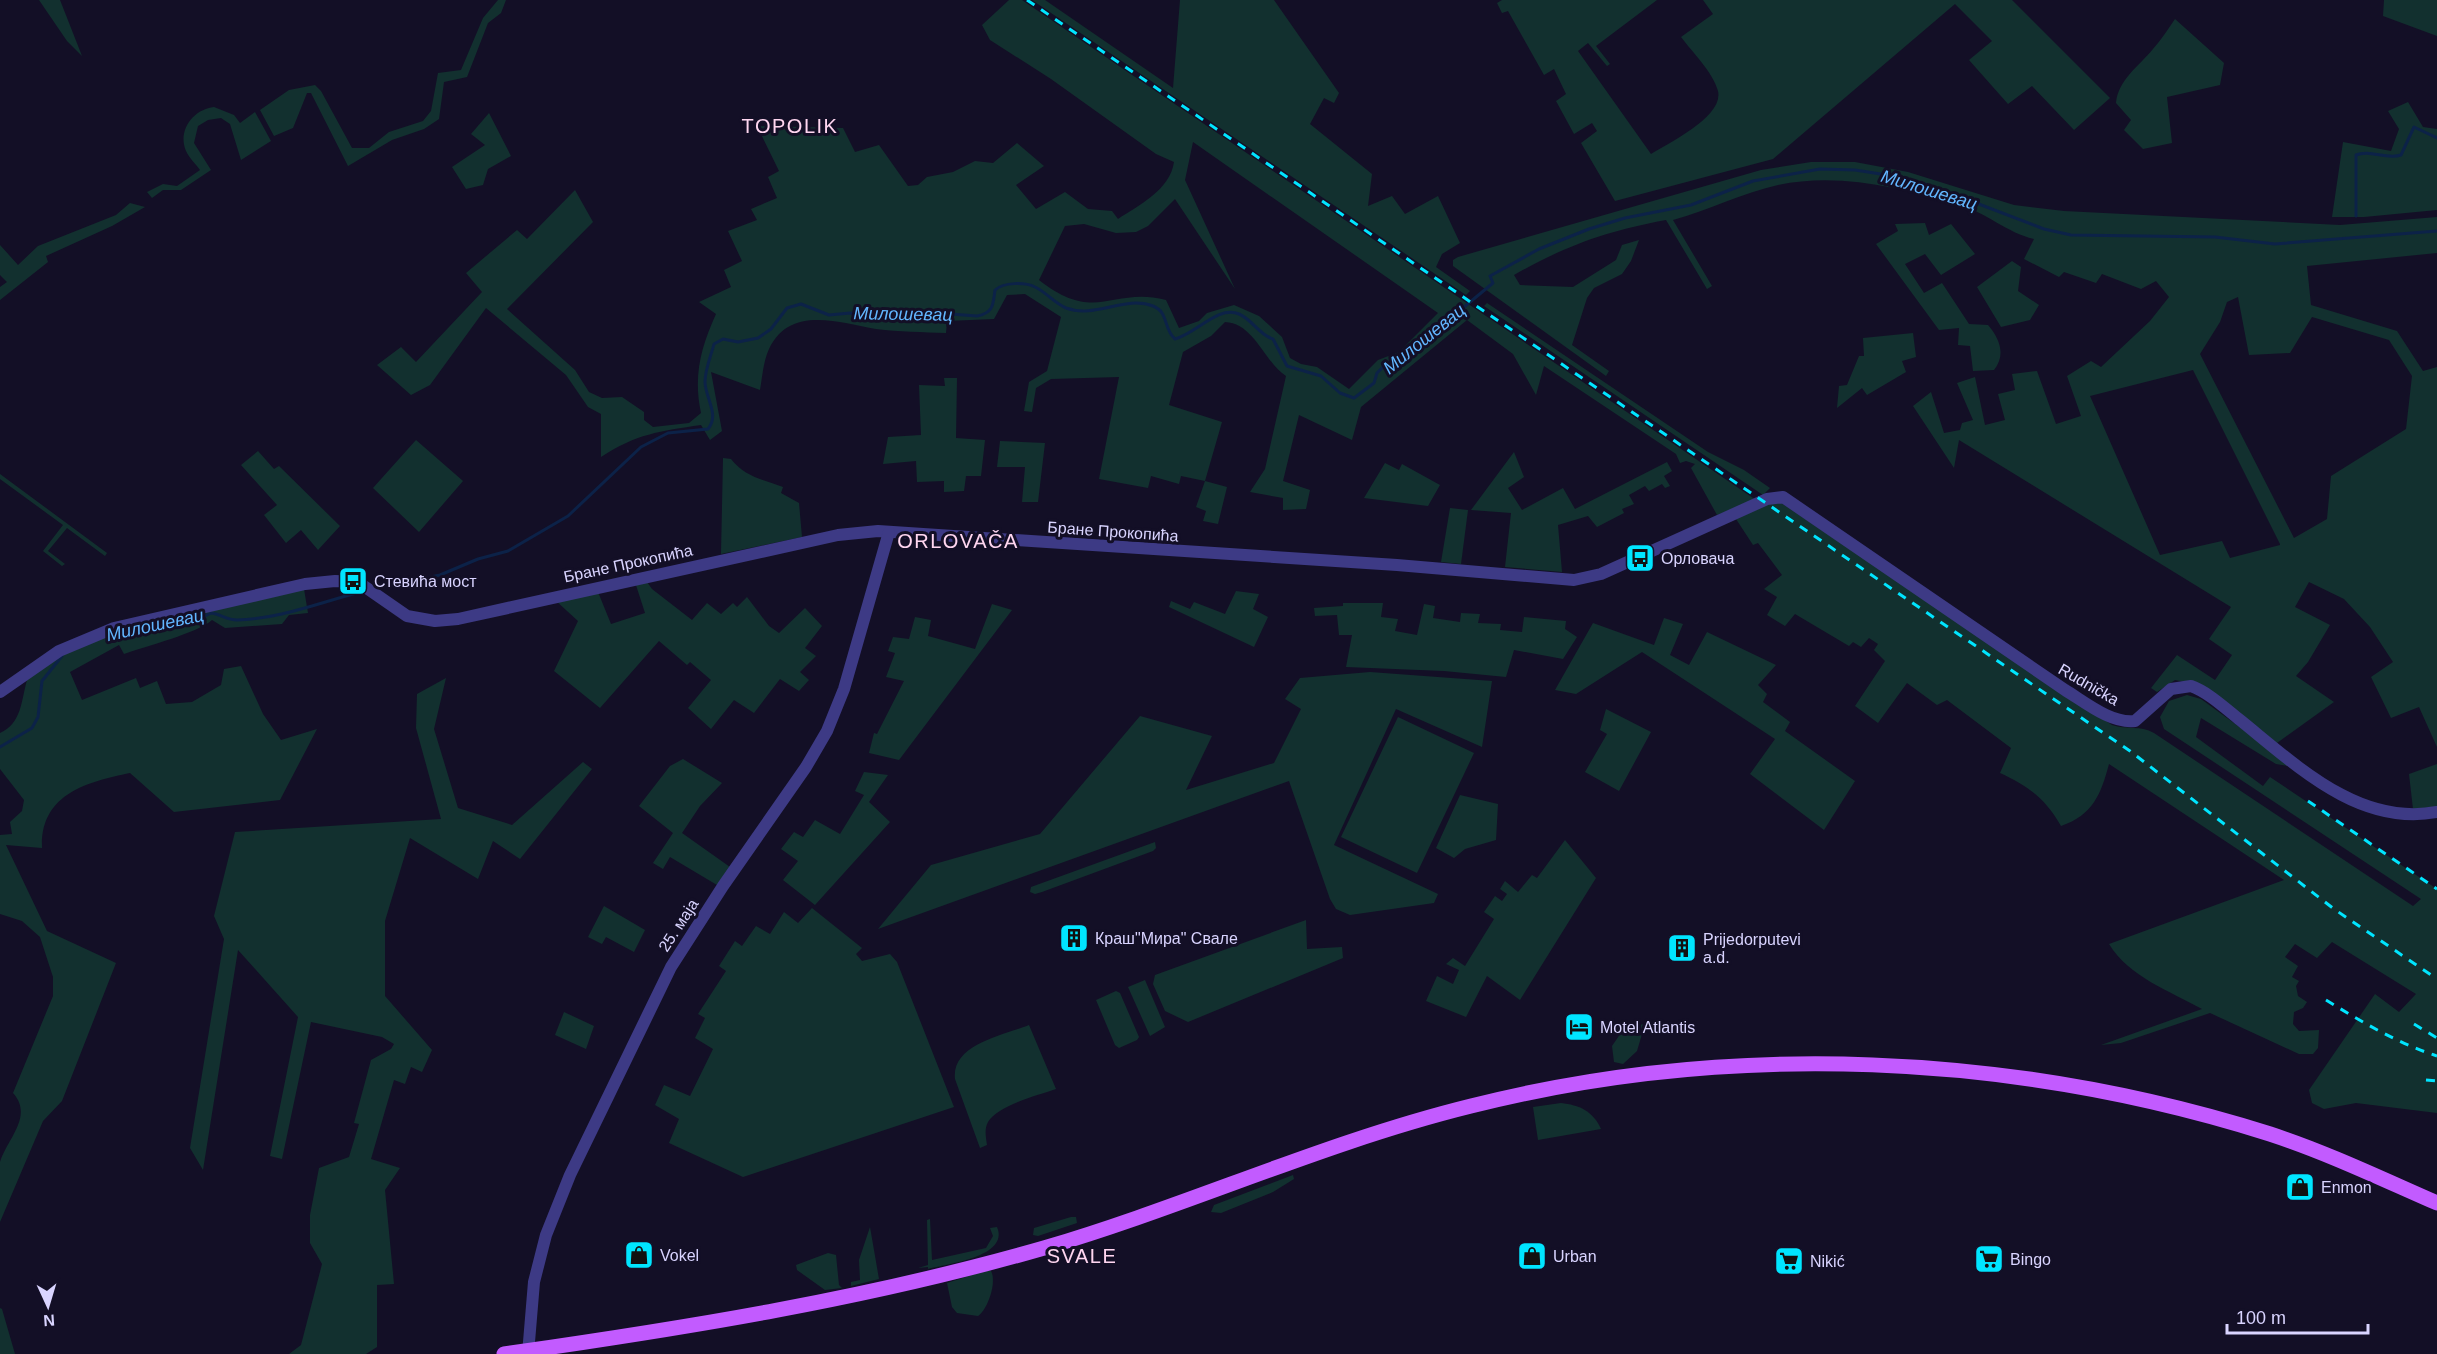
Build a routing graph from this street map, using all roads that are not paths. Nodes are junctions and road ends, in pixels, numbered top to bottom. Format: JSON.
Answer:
{"nodes":[{"id":1,"x":1764,"y":501,"type":"joint"},
{"id":2,"x":889,"y":532,"type":"junction"},
{"id":3,"x":0,"y":692,"type":"edge"},
{"id":4,"x":2437,"y":812,"type":"edge"},
{"id":5,"x":2437,"y":1203,"type":"edge"},
{"id":6,"x":528,"y":1352,"type":"edge"},
{"id":7,"x":504,"y":1354,"type":"edge"}],
"edges":[{"from":1,"to":2,"type":"street","name":"Бране Прокопића"},
{"from":1,"to":4,"type":"street","name":"Rudnička"},
{"from":2,"to":3,"type":"street","name":"Бране Прокопића"},
{"from":2,"to":6,"type":"street","name":"25. маја"},
{"from":5,"to":6,"type":"main road"},
{"from":6,"to":7,"type":"main road"}]}
